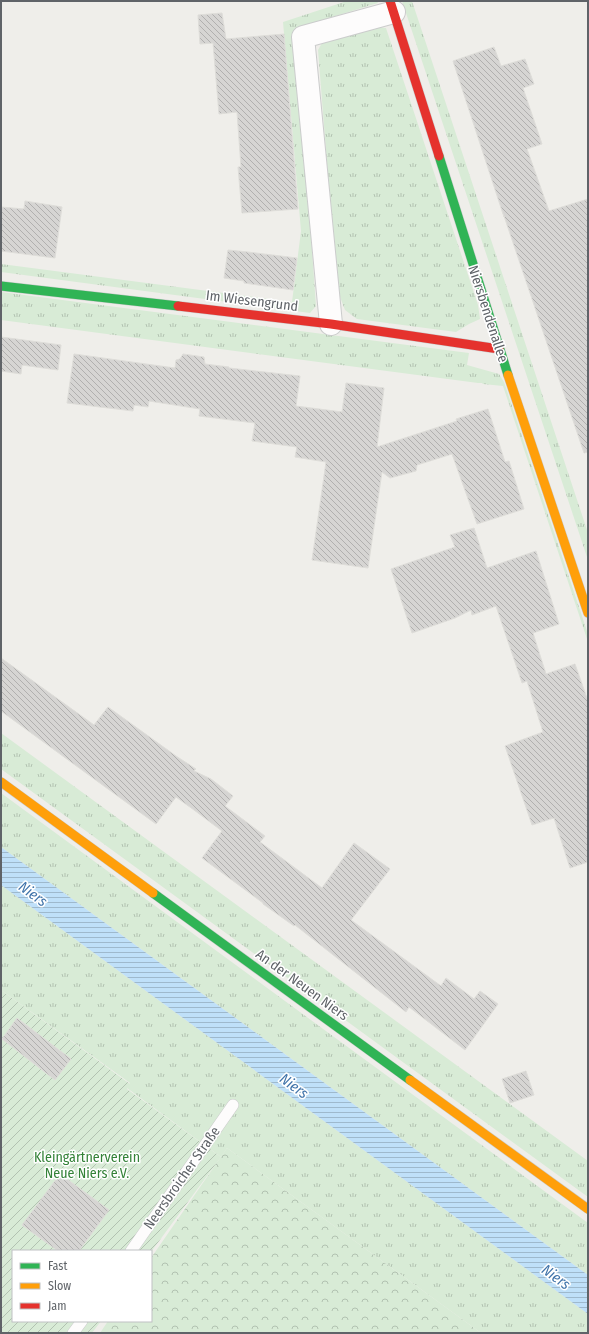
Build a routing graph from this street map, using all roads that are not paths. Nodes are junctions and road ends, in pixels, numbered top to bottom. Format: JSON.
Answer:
{"nodes":[{"id":1,"x":392,"y":7,"type":"edge"},
{"id":2,"x":1,"y":286,"type":"edge"},
{"id":3,"x":331,"y":324,"type":"junction"},
{"id":4,"x":499,"y":349,"type":"junction"},
{"id":5,"x":588,"y":613,"type":"edge"},
{"id":6,"x":1,"y":782,"type":"edge"},
{"id":7,"x":233,"y":1105,"type":"dead end"},
{"id":8,"x":588,"y":1209,"type":"edge"},
{"id":9,"x":132,"y":1250,"type":"edge"},
{"id":10,"x":81,"y":1322,"type":"edge"},
{"id":11,"x":73,"y":1333,"type":"edge"}],
"edges":[{"from":1,"to":3,"type":"street","name":"Niersbendenallee"},
{"from":1,"to":4,"type":"street","name":"Niersbendenallee"},
{"from":2,"to":3,"type":"street","name":"Im Wiesengrund"},
{"from":3,"to":4,"type":"street","name":"Im Wiesengrund"},
{"from":4,"to":5,"type":"street","name":"Niersbendenallee"},
{"from":6,"to":8,"type":"street","name":"An der Neuen Niers"},
{"from":7,"to":9,"type":"lane","name":"Neersbroicher Straße"},
{"from":10,"to":11,"type":"lane"}]}
